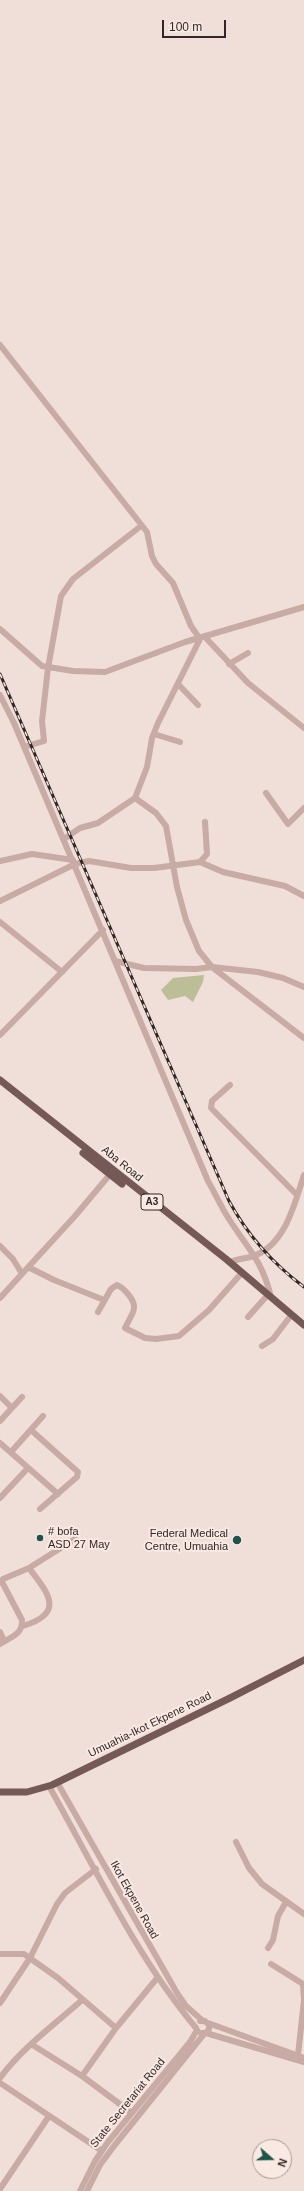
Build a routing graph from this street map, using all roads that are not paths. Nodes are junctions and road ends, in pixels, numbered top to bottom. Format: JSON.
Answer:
{"nodes":[{"id":1,"x":0,"y":345,"type":"edge"},
{"id":2,"x":141,"y":526,"type":"junction"},
{"id":3,"x":304,"y":607,"type":"edge"},
{"id":4,"x":0,"y":629,"type":"edge"},
{"id":5,"x":202,"y":638,"type":"junction"},
{"id":6,"x":248,"y":653,"type":"dead end"},
{"id":7,"x":229,"y":664,"type":"junction"},
{"id":8,"x":48,"y":668,"type":"junction"},
{"id":9,"x":178,"y":684,"type":"junction"},
{"id":10,"x":0,"y":695,"type":"edge"},
{"id":11,"x":198,"y":704,"type":"dead end"},
{"id":12,"x":304,"y":728,"type":"edge"},
{"id":13,"x":154,"y":734,"type":"junction"},
{"id":14,"x":180,"y":742,"type":"dead end"},
{"id":15,"x":24,"y":747,"type":"junction"},
{"id":16,"x":266,"y":793,"type":"dead end"},
{"id":17,"x":135,"y":798,"type":"junction"},
{"id":18,"x":304,"y":808,"type":"edge"},
{"id":19,"x":205,"y":822,"type":"dead end"},
{"id":20,"x":64,"y":839,"type":"junction"},
{"id":21,"x":0,"y":861,"type":"edge"},
{"id":22,"x":74,"y":862,"type":"junction"},
{"id":23,"x":200,"y":862,"type":"junction"},
{"id":24,"x":173,"y":866,"type":"junction"},
{"id":25,"x":304,"y":896,"type":"edge"},
{"id":26,"x":0,"y":901,"type":"edge"},
{"id":27,"x":0,"y":922,"type":"edge"},
{"id":28,"x":103,"y":930,"type":"junction"},
{"id":29,"x":115,"y":961,"type":"junction"},
{"id":30,"x":212,"y":967,"type":"junction"},
{"id":31,"x":62,"y":972,"type":"junction"},
{"id":32,"x":304,"y":987,"type":"edge"},
{"id":33,"x":0,"y":1035,"type":"edge"},
{"id":34,"x":304,"y":1038,"type":"edge"},
{"id":35,"x":0,"y":1080,"type":"edge"},
{"id":36,"x":230,"y":1085,"type":"dead end"},
{"id":37,"x":0,"y":1087,"type":"edge"},
{"id":38,"x":112,"y":1173,"type":"junction"},
{"id":39,"x":304,"y":1175,"type":"edge"},
{"id":40,"x":297,"y":1195,"type":"junction"},
{"id":41,"x":0,"y":1246,"type":"edge"},
{"id":42,"x":256,"y":1256,"type":"junction"},
{"id":43,"x":230,"y":1262,"type":"junction"},
{"id":44,"x":28,"y":1267,"type":"junction"},
{"id":45,"x":22,"y":1274,"type":"junction"},
{"id":46,"x":239,"y":1276,"type":"junction"},
{"id":47,"x":3,"y":1290,"type":"edge"},
{"id":48,"x":1,"y":1298,"type":"edge"},
{"id":49,"x":268,"y":1298,"type":"junction"},
{"id":50,"x":104,"y":1300,"type":"junction"},
{"id":51,"x":98,"y":1312,"type":"dead end"},
{"id":52,"x":248,"y":1317,"type":"dead end"},
{"id":53,"x":289,"y":1318,"type":"junction"},
{"id":54,"x":304,"y":1325,"type":"edge"},
{"id":55,"x":304,"y":1331,"type":"edge"},
{"id":56,"x":262,"y":1346,"type":"dead end"},
{"id":57,"x":0,"y":1396,"type":"edge"},
{"id":58,"x":22,"y":1397,"type":"dead end"},
{"id":59,"x":12,"y":1408,"type":"junction"},
{"id":60,"x":43,"y":1416,"type":"dead end"},
{"id":61,"x":0,"y":1421,"type":"edge"},
{"id":62,"x":31,"y":1430,"type":"junction"},
{"id":63,"x":1,"y":1447,"type":"edge"},
{"id":64,"x":11,"y":1452,"type":"junction"},
{"id":65,"x":28,"y":1468,"type":"junction"},
{"id":66,"x":58,"y":1494,"type":"junction"},
{"id":67,"x":0,"y":1498,"type":"edge"},
{"id":68,"x":40,"y":1509,"type":"dead end"},
{"id":69,"x":75,"y":1539,"type":"dead end"},
{"id":70,"x":30,"y":1568,"type":"junction"},
{"id":71,"x":23,"y":1626,"type":"junction"},
{"id":72,"x":0,"y":1632,"type":"edge"},
{"id":73,"x":2,"y":1642,"type":"edge"},
{"id":74,"x":304,"y":1660,"type":"edge"},
{"id":75,"x":57,"y":1782,"type":"junction"},
{"id":76,"x":49,"y":1786,"type":"junction"},
{"id":77,"x":0,"y":1792,"type":"edge"},
{"id":78,"x":236,"y":1842,"type":"dead end"},
{"id":79,"x":96,"y":1869,"type":"junction"},
{"id":80,"x":286,"y":1902,"type":"junction"},
{"id":81,"x":304,"y":1914,"type":"edge"},
{"id":82,"x":268,"y":1948,"type":"dead end"},
{"id":83,"x":0,"y":1954,"type":"edge"},
{"id":84,"x":30,"y":1958,"type":"junction"},
{"id":85,"x":271,"y":1964,"type":"dead end"},
{"id":86,"x":158,"y":1977,"type":"junction"},
{"id":87,"x":304,"y":1984,"type":"edge"},
{"id":88,"x":304,"y":1999,"type":"edge"},
{"id":89,"x":82,"y":2000,"type":"junction"},
{"id":90,"x":0,"y":2003,"type":"edge"},
{"id":91,"x":205,"y":2022,"type":"junction"},
{"id":92,"x":116,"y":2028,"type":"junction"},
{"id":93,"x":197,"y":2029,"type":"junction"},
{"id":94,"x":205,"y":2033,"type":"junction"},
{"id":95,"x":31,"y":2044,"type":"junction"},
{"id":96,"x":301,"y":2057,"type":"edge"},
{"id":97,"x":304,"y":2062,"type":"edge"},
{"id":98,"x":82,"y":2076,"type":"junction"},
{"id":99,"x":0,"y":2078,"type":"edge"},
{"id":100,"x":0,"y":2083,"type":"edge"},
{"id":101,"x":132,"y":2113,"type":"junction"},
{"id":102,"x":49,"y":2116,"type":"junction"},
{"id":103,"x":102,"y":2151,"type":"junction"},
{"id":104,"x":0,"y":2189,"type":"edge"},
{"id":105,"x":80,"y":2191,"type":"edge"},
{"id":106,"x":87,"y":2191,"type":"edge"}],
"edges":[{"from":1,"to":2,"type":"street"},
{"from":2,"to":5,"type":"street"},
{"from":2,"to":8,"type":"street"},
{"from":3,"to":5,"type":"street"},
{"from":4,"to":8,"type":"street"},
{"from":5,"to":7,"type":"street"},
{"from":5,"to":8,"type":"street"},
{"from":5,"to":9,"type":"street"},
{"from":6,"to":7,"type":"street"},
{"from":7,"to":12,"type":"street"},
{"from":8,"to":15,"type":"street"},
{"from":9,"to":11,"type":"street"},
{"from":9,"to":13,"type":"street"},
{"from":10,"to":15,"type":"street"},
{"from":13,"to":14,"type":"street"},
{"from":13,"to":17,"type":"street"},
{"from":15,"to":20,"type":"street"},
{"from":16,"to":18,"type":"street"},
{"from":17,"to":20,"type":"street"},
{"from":17,"to":24,"type":"street"},
{"from":19,"to":23,"type":"street"},
{"from":20,"to":22,"type":"street"},
{"from":21,"to":22,"type":"street"},
{"from":22,"to":24,"type":"street"},
{"from":22,"to":26,"type":"street"},
{"from":22,"to":28,"type":"street"},
{"from":23,"to":24,"type":"street"},
{"from":23,"to":25,"type":"street"},
{"from":24,"to":30,"type":"street"},
{"from":27,"to":31,"type":"street"},
{"from":28,"to":29,"type":"street"},
{"from":28,"to":31,"type":"street"},
{"from":29,"to":30,"type":"street"},
{"from":29,"to":42,"type":"street"},
{"from":30,"to":32,"type":"street"},
{"from":30,"to":34,"type":"street"},
{"from":31,"to":33,"type":"street"},
{"from":35,"to":38,"type":"main road","name":"Aba Road","number":"A3"},
{"from":36,"to":40,"type":"street"},
{"from":37,"to":38,"type":"main road","name":"Aba Road","number":"A3"},
{"from":38,"to":43,"type":"main road","name":"Aba Road","number":"A3"},
{"from":38,"to":44,"type":"street"},
{"from":38,"to":46,"type":"main road","name":"Aba Road","number":"A3"},
{"from":39,"to":40,"type":"street"},
{"from":40,"to":42,"type":"street"},
{"from":41,"to":45,"type":"street"},
{"from":42,"to":43,"type":"street"},
{"from":42,"to":49,"type":"street"},
{"from":43,"to":49,"type":"main road","name":"Aba Road","number":"A3"},
{"from":44,"to":45,"type":"street"},
{"from":44,"to":50,"type":"street"},
{"from":45,"to":47,"type":"street"},
{"from":46,"to":49,"type":"main road","name":"Aba Road","number":"A3"},
{"from":46,"to":50,"type":"street"},
{"from":47,"to":48,"type":"street"},
{"from":49,"to":52,"type":"street"},
{"from":49,"to":53,"type":"main road","name":"Aba Road","number":"A3"},
{"from":49,"to":54,"type":"main road","name":"Aba Road","number":"A3"},
{"from":50,"to":51,"type":"street"},
{"from":53,"to":55,"type":"main road","name":"Aba Road","number":"A3"},
{"from":53,"to":56,"type":"street"},
{"from":57,"to":59,"type":"street"},
{"from":58,"to":59,"type":"street"},
{"from":59,"to":61,"type":"street"},
{"from":60,"to":62,"type":"street"},
{"from":62,"to":64,"type":"street"},
{"from":62,"to":66,"type":"street"},
{"from":63,"to":64,"type":"street"},
{"from":64,"to":65,"type":"street"},
{"from":65,"to":66,"type":"street"},
{"from":65,"to":67,"type":"street"},
{"from":66,"to":68,"type":"street"},
{"from":69,"to":70,"type":"street"},
{"from":70,"to":71,"type":"street"},
{"from":70,"to":71,"type":"street"},
{"from":71,"to":73,"type":"street"},
{"from":72,"to":73,"type":"street"},
{"from":74,"to":75,"type":"main road","name":"Umuahia-Ikot Ekpene Road"},
{"from":75,"to":76,"type":"main road","name":"Umuahia-Ikot Ekpene Road"},
{"from":75,"to":91,"type":"street","name":"Ikot Ekpene Road"},
{"from":76,"to":77,"type":"main road","name":"Umuahia-Ikot Ekpene Road"},
{"from":76,"to":79,"type":"street"},
{"from":78,"to":80,"type":"street"},
{"from":79,"to":84,"type":"street"},
{"from":79,"to":86,"type":"street"},
{"from":80,"to":81,"type":"street"},
{"from":80,"to":82,"type":"street"},
{"from":83,"to":84,"type":"street"},
{"from":84,"to":89,"type":"street"},
{"from":84,"to":90,"type":"street"},
{"from":85,"to":87,"type":"street"},
{"from":86,"to":92,"type":"street"},
{"from":86,"to":93,"type":"street"},
{"from":87,"to":88,"type":"street"},
{"from":88,"to":96,"type":"street"},
{"from":89,"to":92,"type":"street"},
{"from":89,"to":95,"type":"street"},
{"from":91,"to":93,"type":"street","name":"State Secretariat Road"},
{"from":91,"to":94,"type":"street"},
{"from":91,"to":96,"type":"street","name":"Ikot Ekpene Road"},
{"from":92,"to":98,"type":"street"},
{"from":93,"to":94,"type":"street"},
{"from":93,"to":101,"type":"street","name":"State Secretariat Road"},
{"from":94,"to":97,"type":"street"},
{"from":94,"to":106,"type":"street"},
{"from":95,"to":98,"type":"street"},
{"from":95,"to":99,"type":"street"},
{"from":98,"to":101,"type":"street"},
{"from":100,"to":102,"type":"street"},
{"from":101,"to":103,"type":"street","name":"State Secretariat Road"},
{"from":102,"to":103,"type":"street"},
{"from":102,"to":104,"type":"street"},
{"from":103,"to":105,"type":"street","name":"State Secretariat Road"}]}
